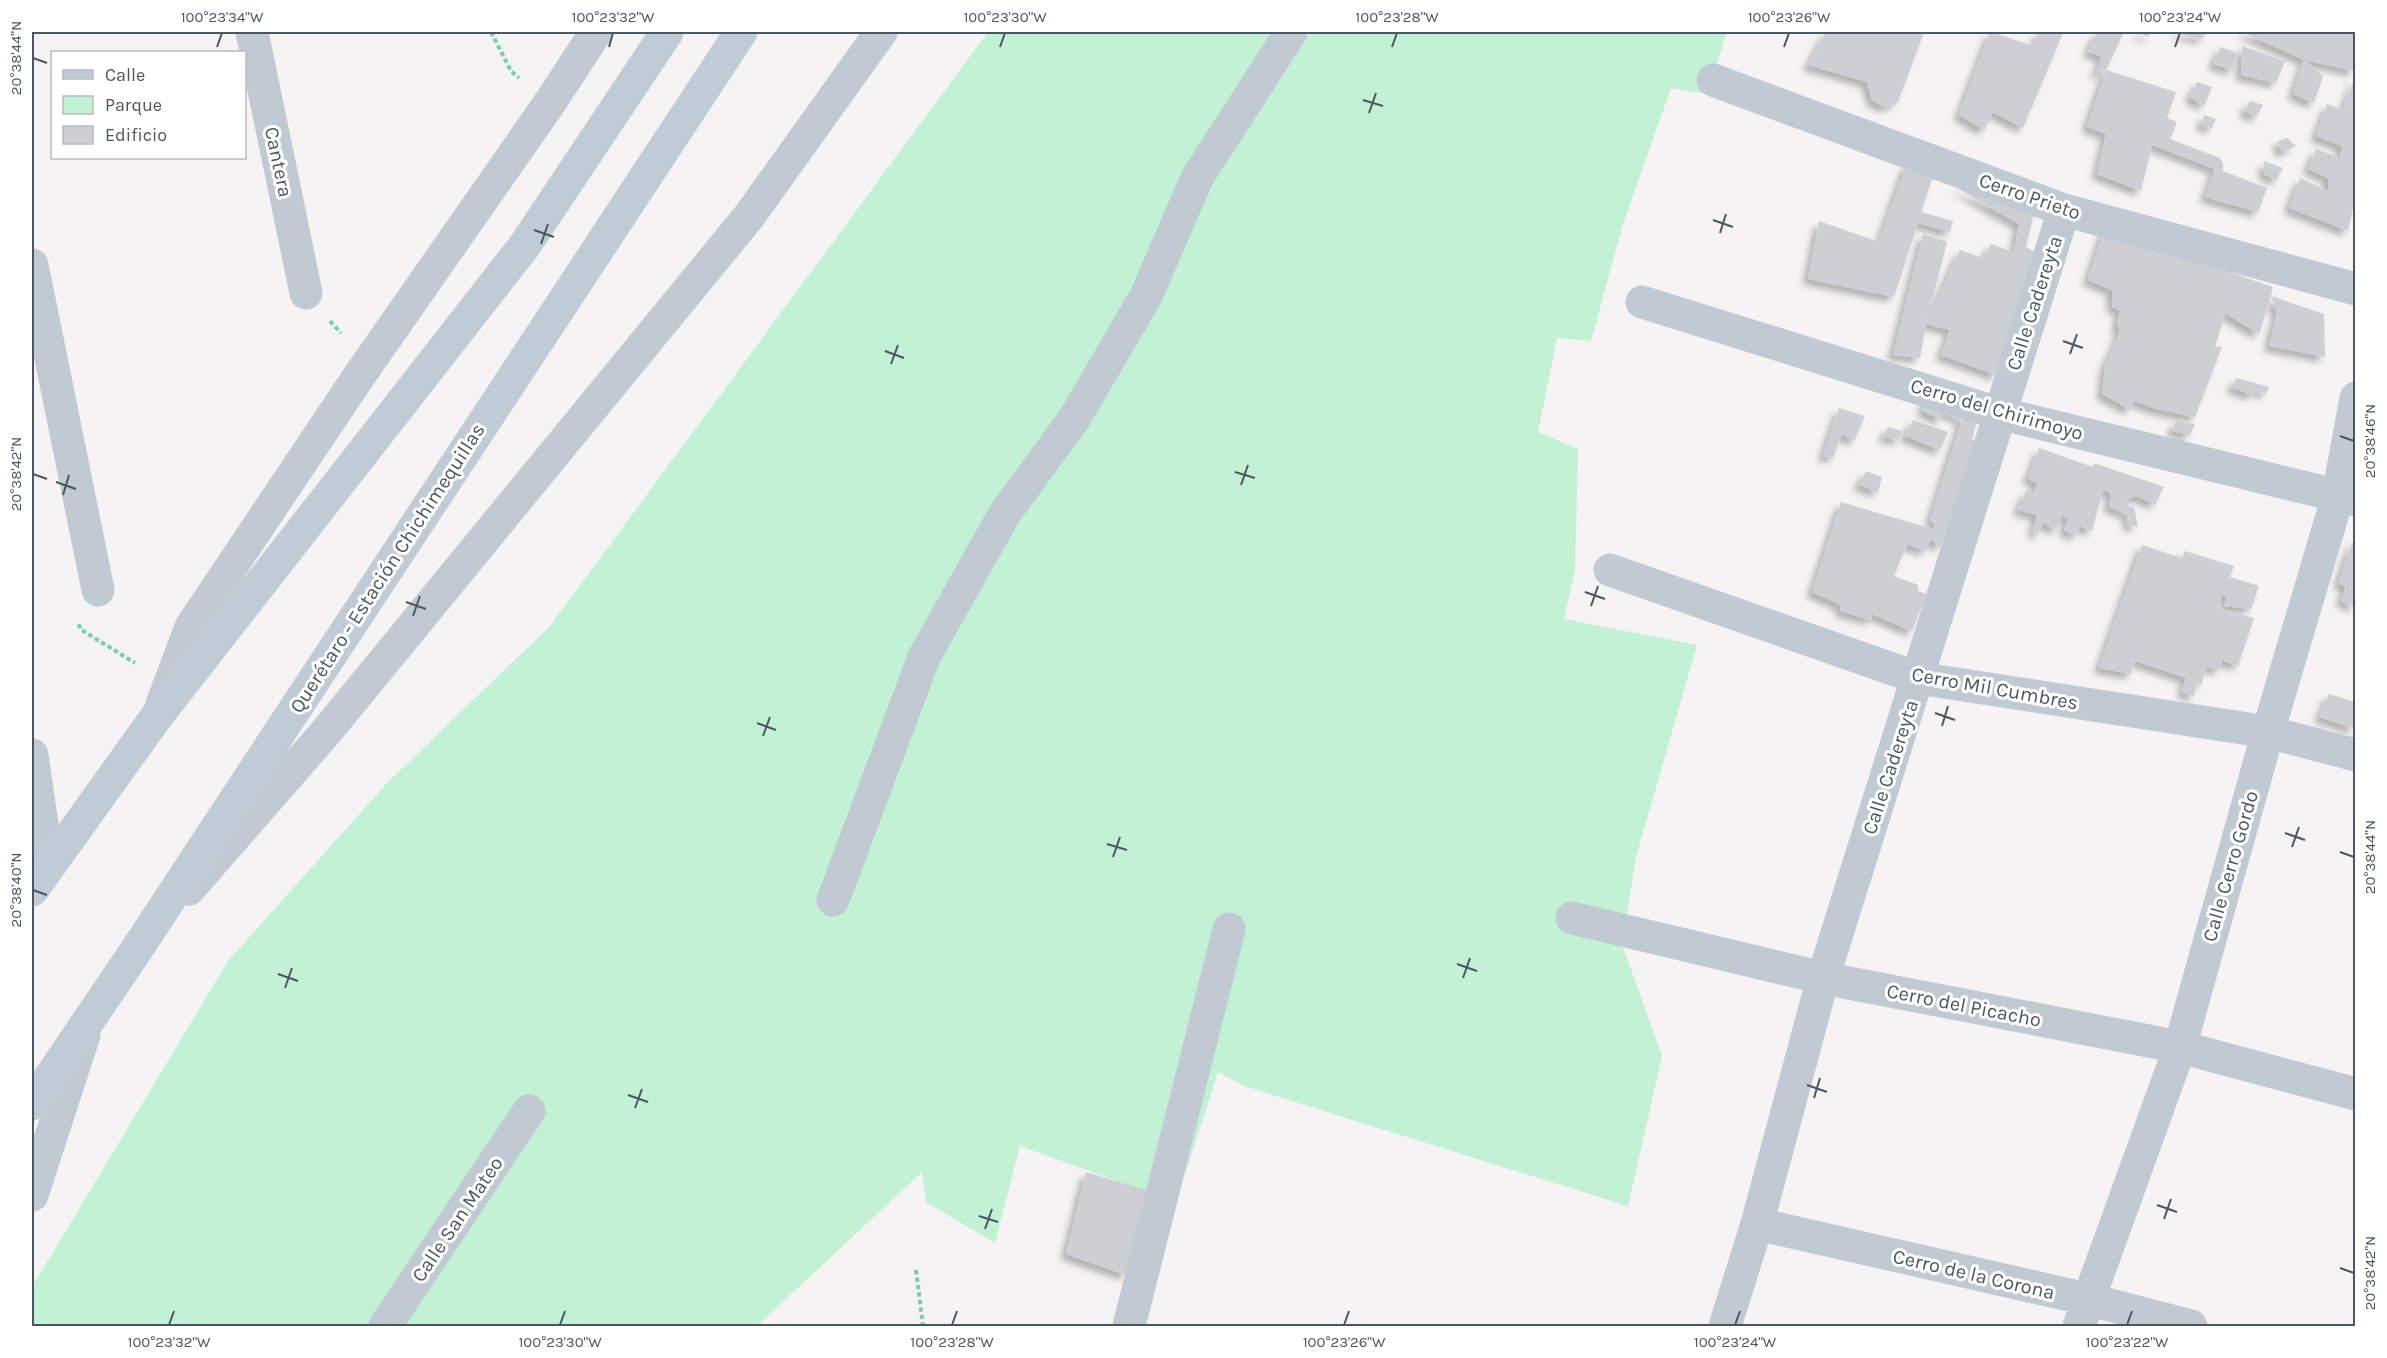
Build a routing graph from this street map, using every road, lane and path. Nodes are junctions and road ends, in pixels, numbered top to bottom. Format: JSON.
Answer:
{"nodes":[{"id":1,"x":252,"y":32,"type":"edge"},
{"id":2,"x":491,"y":32,"type":"edge"},
{"id":3,"x":596,"y":32,"type":"edge"},
{"id":4,"x":667,"y":32,"type":"edge"},
{"id":5,"x":741,"y":32,"type":"edge"},
{"id":6,"x":881,"y":32,"type":"edge"},
{"id":7,"x":1291,"y":32,"type":"edge"},
{"id":8,"x":1713,"y":80,"type":"dead end"},
{"id":9,"x":551,"y":101,"type":"junction"},
{"id":10,"x":2064,"y":210,"type":"junction"},
{"id":11,"x":32,"y":265,"type":"edge"},
{"id":12,"x":2355,"y":289,"type":"edge"},
{"id":13,"x":306,"y":293,"type":"joint"},
{"id":14,"x":1642,"y":302,"type":"dead end"},
{"id":15,"x":357,"y":379,"type":"junction"},
{"id":16,"x":2355,"y":398,"type":"edge"},
{"id":17,"x":1998,"y":413,"type":"junction"},
{"id":18,"x":2347,"y":498,"type":"edge"},
{"id":19,"x":1610,"y":570,"type":"dead end"},
{"id":20,"x":98,"y":590,"type":"dead end"},
{"id":21,"x":1918,"y":678,"type":"junction"},
{"id":22,"x":157,"y":716,"type":"junction"},
{"id":23,"x":2268,"y":732,"type":"junction"},
{"id":24,"x":32,"y":755,"type":"edge"},
{"id":25,"x":2355,"y":755,"type":"edge"},
{"id":26,"x":40,"y":878,"type":"edge"},
{"id":27,"x":833,"y":900,"type":"dead end"},
{"id":28,"x":1572,"y":918,"type":"dead end"},
{"id":29,"x":1229,"y":929,"type":"dead end"},
{"id":30,"x":137,"y":949,"type":"junction"},
{"id":31,"x":1822,"y":978,"type":"junction"},
{"id":32,"x":91,"y":1014,"type":"junction"},
{"id":33,"x":2180,"y":1047,"type":"junction"},
{"id":34,"x":2355,"y":1094,"type":"edge"},
{"id":35,"x":32,"y":1104,"type":"edge"},
{"id":36,"x":529,"y":1111,"type":"dead end"},
{"id":37,"x":32,"y":1195,"type":"edge"},
{"id":38,"x":1757,"y":1224,"type":"junction"},
{"id":39,"x":916,"y":1270,"type":"dead end"},
{"id":40,"x":2083,"y":1313,"type":"edge"},
{"id":41,"x":385,"y":1326,"type":"edge"},
{"id":42,"x":923,"y":1326,"type":"edge"},
{"id":43,"x":1129,"y":1326,"type":"edge"},
{"id":44,"x":1725,"y":1326,"type":"edge"},
{"id":45,"x":2191,"y":1326,"type":"edge"}],
"edges":[{"from":1,"to":13,"type":"street","name":"Cantera"},
{"from":2,"to":9,"type":"path"},
{"from":3,"to":9,"type":"street"},
{"from":4,"to":22,"type":"main road"},
{"from":5,"to":30,"type":"main road","name":"Querétaro - Estación Chichimequillas"},
{"from":6,"to":30,"type":"street"},
{"from":7,"to":27,"type":"street"},
{"from":8,"to":10,"type":"street","name":"Cerro Prieto"},
{"from":9,"to":15,"type":"street"},
{"from":10,"to":12,"type":"street","name":"Cerro Prieto"},
{"from":10,"to":17,"type":"street","name":"Calle Cadereyta"},
{"from":11,"to":20,"type":"street"},
{"from":13,"to":15,"type":"path"},
{"from":14,"to":17,"type":"street","name":"Cerro del Chirimoyo"},
{"from":15,"to":22,"type":"street"},
{"from":16,"to":18,"type":"street","name":"Calle Cerro Gordo"},
{"from":17,"to":18,"type":"street","name":"Cerro del Chirimoyo"},
{"from":17,"to":21,"type":"street","name":"Calle Cadereyta"},
{"from":18,"to":23,"type":"street","name":"Calle Cerro Gordo"},
{"from":19,"to":21,"type":"street","name":"Cerro Mil Cumbres"},
{"from":21,"to":23,"type":"street","name":"Cerro Mil Cumbres"},
{"from":21,"to":31,"type":"street","name":"Calle Cadereyta"},
{"from":22,"to":26,"type":"main road"},
{"from":23,"to":25,"type":"street","name":"Cerro Mil Cumbres"},
{"from":23,"to":33,"type":"street","name":"Calle Cerro Gordo"},
{"from":24,"to":26,"type":"street"},
{"from":28,"to":31,"type":"street","name":"Cerro del Picacho"},
{"from":29,"to":43,"type":"street"},
{"from":30,"to":32,"type":"main road","name":"Querétaro - Estación Chichimequillas"},
{"from":31,"to":33,"type":"street","name":"Cerro del Picacho"},
{"from":31,"to":38,"type":"street","name":"Calle Cadereyta"},
{"from":32,"to":35,"type":"main road","name":"Querétaro - Estación Chichimequillas"},
{"from":32,"to":37,"type":"street"},
{"from":33,"to":34,"type":"street","name":"Cerro del Picacho"},
{"from":33,"to":40,"type":"street","name":"Calle Cerro Gordo"},
{"from":36,"to":41,"type":"street","name":"Calle San Mateo"},
{"from":38,"to":40,"type":"street","name":"Cerro de la Corona"},
{"from":38,"to":44,"type":"street","name":"Calle Cadereyta"},
{"from":39,"to":42,"type":"path"},
{"from":40,"to":45,"type":"street","name":"Cerro de la Corona"}]}
